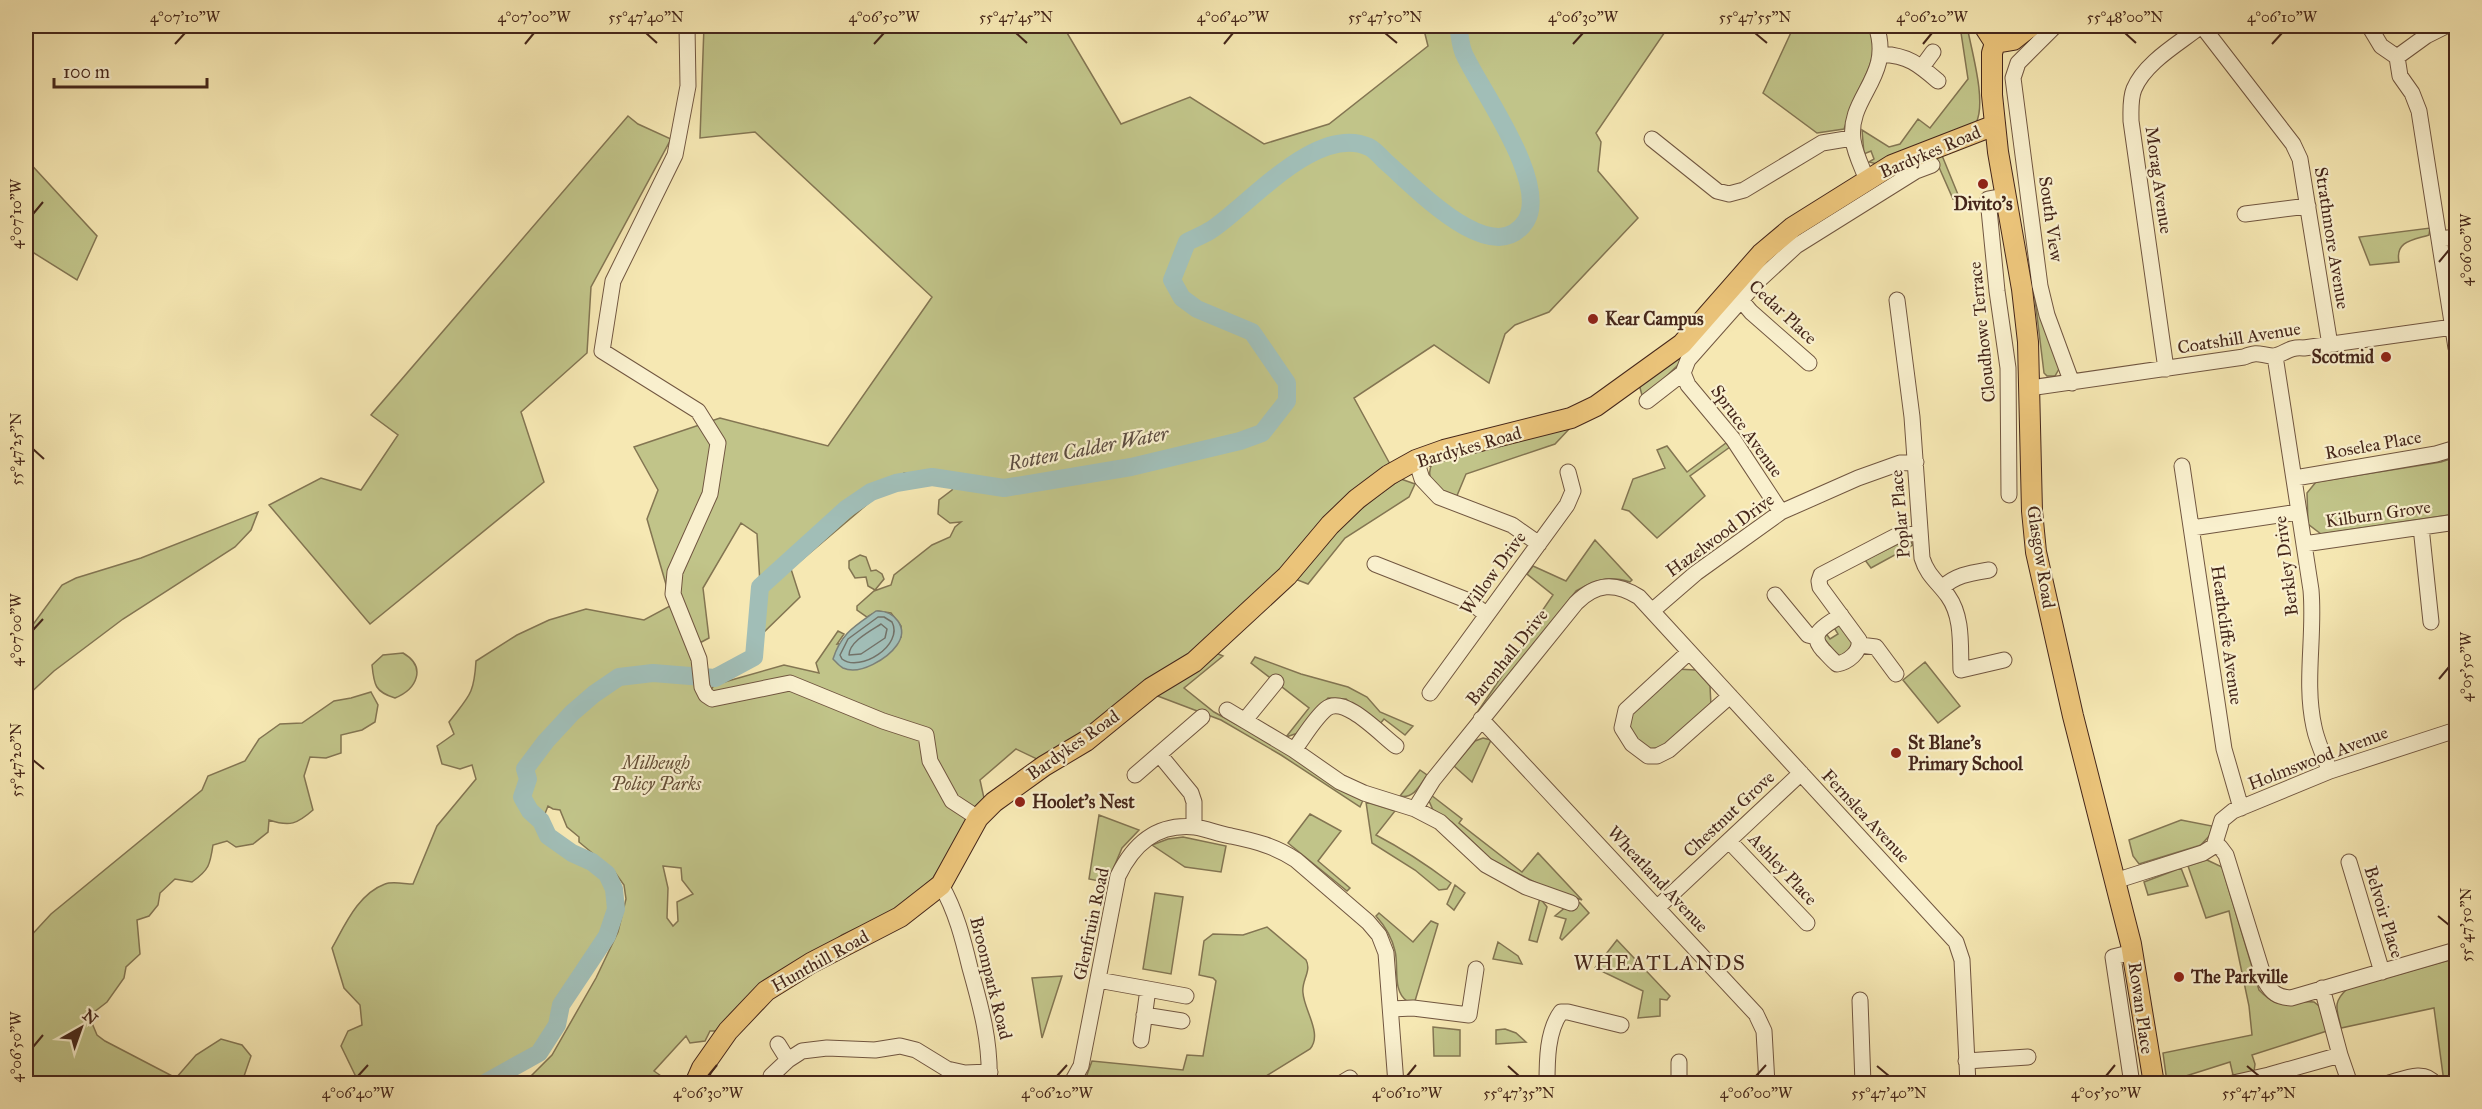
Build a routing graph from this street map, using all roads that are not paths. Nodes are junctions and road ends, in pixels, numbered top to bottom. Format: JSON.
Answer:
{"nodes":[{"id":1,"x":687,"y":26,"type":"edge"},
{"id":2,"x":1876,"y":26,"type":"edge"},
{"id":3,"x":1984,"y":26,"type":"edge"},
{"id":4,"x":2031,"y":26,"type":"edge"},
{"id":5,"x":2055,"y":26,"type":"edge"},
{"id":6,"x":2202,"y":26,"type":"edge"},
{"id":7,"x":2369,"y":26,"type":"edge"},
{"id":8,"x":2446,"y":26,"type":"edge"},
{"id":9,"x":1995,"y":43,"type":"junction"},
{"id":10,"x":1933,"y":52,"type":"dead end"},
{"id":11,"x":1882,"y":54,"type":"junction"},
{"id":12,"x":2397,"y":57,"type":"junction"},
{"id":13,"x":1922,"y":67,"type":"junction"},
{"id":14,"x":1938,"y":81,"type":"dead end"},
{"id":15,"x":1995,"y":125,"type":"junction"},
{"id":16,"x":1652,"y":138,"type":"dead end"},
{"id":17,"x":1852,"y":138,"type":"junction"},
{"id":18,"x":1932,"y":165,"type":"dead end"},
{"id":19,"x":1867,"y":180,"type":"junction"},
{"id":20,"x":2004,"y":196,"type":"junction"},
{"id":21,"x":2308,"y":206,"type":"junction"},
{"id":22,"x":2245,"y":214,"type":"dead end"},
{"id":23,"x":2457,"y":237,"type":"edge"},
{"id":24,"x":2440,"y":239,"type":"junction"},
{"id":25,"x":1736,"y":294,"type":"junction"},
{"id":26,"x":1896,"y":300,"type":"dead end"},
{"id":27,"x":2454,"y":327,"type":"junction"},
{"id":28,"x":2330,"y":345,"type":"junction"},
{"id":29,"x":2457,"y":348,"type":"edge"},
{"id":30,"x":2275,"y":356,"type":"junction"},
{"id":31,"x":1809,"y":363,"type":"dead end"},
{"id":32,"x":2166,"y":369,"type":"junction"},
{"id":33,"x":1683,"y":373,"type":"junction"},
{"id":34,"x":2072,"y":382,"type":"junction"},
{"id":35,"x":2030,"y":388,"type":"junction"},
{"id":36,"x":1647,"y":401,"type":"dead end"},
{"id":37,"x":2457,"y":448,"type":"edge"},
{"id":38,"x":1416,"y":460,"type":"junction"},
{"id":39,"x":1916,"y":462,"type":"junction"},
{"id":40,"x":2182,"y":466,"type":"dead end"},
{"id":41,"x":1568,"y":472,"type":"dead end"},
{"id":42,"x":2009,"y":478,"type":"junction"},
{"id":43,"x":2295,"y":478,"type":"junction"},
{"id":44,"x":2031,"y":479,"type":"junction"},
{"id":45,"x":2009,"y":495,"type":"dead end"},
{"id":46,"x":1781,"y":512,"type":"junction"},
{"id":47,"x":2299,"y":512,"type":"junction"},
{"id":48,"x":2457,"y":522,"type":"edge"},
{"id":49,"x":2192,"y":528,"type":"junction"},
{"id":50,"x":2421,"y":528,"type":"junction"},
{"id":51,"x":1920,"y":533,"type":"junction"},
{"id":52,"x":1539,"y":544,"type":"junction"},
{"id":53,"x":2304,"y":544,"type":"junction"},
{"id":54,"x":1375,"y":564,"type":"dead end"},
{"id":55,"x":1989,"y":570,"type":"dead end"},
{"id":56,"x":1941,"y":588,"type":"junction"},
{"id":57,"x":1775,"y":595,"type":"dead end"},
{"id":58,"x":1652,"y":611,"type":"junction"},
{"id":59,"x":1486,"y":615,"type":"junction"},
{"id":60,"x":1841,"y":615,"type":"junction"},
{"id":61,"x":2431,"y":622,"type":"dead end"},
{"id":62,"x":1816,"y":637,"type":"junction"},
{"id":63,"x":1860,"y":645,"type":"junction"},
{"id":64,"x":1689,"y":652,"type":"junction"},
{"id":65,"x":2004,"y":660,"type":"dead end"},
{"id":66,"x":1896,"y":674,"type":"dead end"},
{"id":67,"x":1276,"y":682,"type":"dead end"},
{"id":68,"x":1430,"y":693,"type":"dead end"},
{"id":69,"x":1730,"y":696,"type":"junction"},
{"id":70,"x":1227,"y":710,"type":"dead end"},
{"id":71,"x":1202,"y":717,"type":"dead end"},
{"id":72,"x":1481,"y":719,"type":"junction"},
{"id":73,"x":1245,"y":720,"type":"junction"},
{"id":74,"x":2457,"y":730,"type":"edge"},
{"id":75,"x":1396,"y":746,"type":"dead end"},
{"id":76,"x":1294,"y":750,"type":"junction"},
{"id":77,"x":1159,"y":754,"type":"junction"},
{"id":78,"x":2330,"y":771,"type":"junction"},
{"id":79,"x":1801,"y":773,"type":"junction"},
{"id":80,"x":1135,"y":775,"type":"dead end"},
{"id":81,"x":1415,"y":808,"type":"junction"},
{"id":82,"x":2241,"y":808,"type":"junction"},
{"id":83,"x":978,"y":818,"type":"junction"},
{"id":84,"x":1194,"y":827,"type":"junction"},
{"id":85,"x":1729,"y":841,"type":"junction"},
{"id":86,"x":2214,"y":846,"type":"junction"},
{"id":87,"x":2349,"y":862,"type":"dead end"},
{"id":88,"x":2115,"y":881,"type":"junction"},
{"id":89,"x":941,"y":885,"type":"junction"},
{"id":90,"x":1571,"y":903,"type":"dead end"},
{"id":91,"x":1658,"y":907,"type":"junction"},
{"id":92,"x":1807,"y":923,"type":"dead end"},
{"id":93,"x":2457,"y":950,"type":"edge"},
{"id":94,"x":2133,"y":952,"type":"junction"},
{"id":95,"x":1476,"y":969,"type":"dead end"},
{"id":96,"x":2382,"y":972,"type":"junction"},
{"id":97,"x":1098,"y":980,"type":"junction"},
{"id":98,"x":2322,"y":988,"type":"junction"},
{"id":99,"x":1149,"y":989,"type":"junction"},
{"id":100,"x":1186,"y":996,"type":"dead end"},
{"id":101,"x":1860,"y":1000,"type":"dead end"},
{"id":102,"x":1390,"y":1009,"type":"junction"},
{"id":103,"x":1144,"y":1015,"type":"junction"},
{"id":104,"x":1182,"y":1021,"type":"dead end"},
{"id":105,"x":1622,"y":1025,"type":"dead end"},
{"id":106,"x":1141,"y":1040,"type":"dead end"},
{"id":107,"x":778,"y":1044,"type":"dead end"},
{"id":108,"x":2340,"y":1055,"type":"junction"},
{"id":109,"x":2028,"y":1058,"type":"dead end"},
{"id":110,"x":788,"y":1060,"type":"junction"},
{"id":111,"x":1966,"y":1061,"type":"junction"},
{"id":112,"x":1679,"y":1062,"type":"dead end"},
{"id":113,"x":771,"y":1076,"type":"dead end"},
{"id":114,"x":990,"y":1078,"type":"edge"},
{"id":115,"x":695,"y":1083,"type":"edge"},
{"id":116,"x":1071,"y":1083,"type":"edge"},
{"id":117,"x":1396,"y":1083,"type":"edge"},
{"id":118,"x":1547,"y":1083,"type":"edge"},
{"id":119,"x":1679,"y":1083,"type":"edge"},
{"id":120,"x":1767,"y":1083,"type":"edge"},
{"id":121,"x":1863,"y":1083,"type":"edge"},
{"id":122,"x":1968,"y":1083,"type":"edge"},
{"id":123,"x":2132,"y":1083,"type":"edge"},
{"id":124,"x":2154,"y":1083,"type":"edge"},
{"id":125,"x":2229,"y":1083,"type":"edge"},
{"id":126,"x":2350,"y":1083,"type":"edge"},
{"id":127,"x":2386,"y":1083,"type":"edge"},
{"id":128,"x":2435,"y":1083,"type":"edge"}],
"edges":[{"from":1,"to":83,"type":"street"},
{"from":2,"to":11,"type":"street"},
{"from":3,"to":9,"type":"main road"},
{"from":4,"to":9,"type":"main road"},
{"from":5,"to":34,"type":"street","name":"South View"},
{"from":6,"to":21,"type":"street","name":"Strathmore Avenue"},
{"from":6,"to":32,"type":"street","name":"Morag Avenue"},
{"from":7,"to":12,"type":"street"},
{"from":8,"to":12,"type":"street"},
{"from":9,"to":15,"type":"main road","name":"Glasgow Road"},
{"from":10,"to":13,"type":"street"},
{"from":11,"to":13,"type":"street"},
{"from":11,"to":17,"type":"street"},
{"from":12,"to":24,"type":"street"},
{"from":13,"to":14,"type":"street"},
{"from":15,"to":19,"type":"main road","name":"Bardykes Road"},
{"from":15,"to":20,"type":"main road","name":"Glasgow Road"},
{"from":16,"to":17,"type":"street"},
{"from":17,"to":19,"type":"street"},
{"from":18,"to":25,"type":"street"},
{"from":19,"to":25,"type":"main road","name":"Bardykes Road"},
{"from":20,"to":35,"type":"main road","name":"Glasgow Road"},
{"from":20,"to":42,"type":"street","name":"Cloudhowe Terrace"},
{"from":21,"to":22,"type":"street"},
{"from":21,"to":28,"type":"street","name":"Strathmore Avenue"},
{"from":23,"to":24,"type":"street"},
{"from":24,"to":27,"type":"street"},
{"from":25,"to":31,"type":"street","name":"Cedar Place"},
{"from":25,"to":33,"type":"street"},
{"from":25,"to":38,"type":"main road","name":"Bardykes Road"},
{"from":26,"to":39,"type":"street","name":"Poplar Place"},
{"from":27,"to":28,"type":"street","name":"Coatshill Avenue"},
{"from":27,"to":29,"type":"street"},
{"from":28,"to":30,"type":"street","name":"Coatshill Avenue"},
{"from":30,"to":32,"type":"street","name":"Coatshill Avenue"},
{"from":30,"to":43,"type":"street","name":"Berkley Drive"},
{"from":32,"to":34,"type":"street","name":"Coatshill Avenue"},
{"from":33,"to":36,"type":"street"},
{"from":33,"to":46,"type":"street","name":"Spruce Avenue"},
{"from":34,"to":35,"type":"street","name":"Coatshill Avenue"},
{"from":35,"to":44,"type":"main road","name":"Glasgow Road"},
{"from":37,"to":43,"type":"street","name":"Roselea Place"},
{"from":38,"to":52,"type":"street"},
{"from":38,"to":83,"type":"main road","name":"Bardykes Road"},
{"from":39,"to":46,"type":"street","name":"Hazelwood Drive"},
{"from":39,"to":51,"type":"street","name":"Poplar Place"},
{"from":40,"to":49,"type":"street","name":"Heathcliffe Avenue"},
{"from":41,"to":52,"type":"street","name":"Willow Drive"},
{"from":42,"to":44,"type":"street"},
{"from":42,"to":45,"type":"street","name":"Cloudhowe Terrace"},
{"from":43,"to":47,"type":"street","name":"Berkley Drive"},
{"from":44,"to":88,"type":"main road","name":"Glasgow Road"},
{"from":46,"to":58,"type":"street","name":"Hazelwood Drive"},
{"from":47,"to":49,"type":"street"},
{"from":47,"to":53,"type":"street","name":"Berkley Drive"},
{"from":48,"to":50,"type":"street","name":"Kilburn Grove"},
{"from":49,"to":82,"type":"street","name":"Heathcliffe Avenue"},
{"from":50,"to":53,"type":"street","name":"Kilburn Grove"},
{"from":50,"to":61,"type":"street"},
{"from":51,"to":56,"type":"street","name":"Poplar Place"},
{"from":51,"to":60,"type":"street"},
{"from":52,"to":59,"type":"street","name":"Willow Drive"},
{"from":53,"to":78,"type":"street","name":"Berkley Drive"},
{"from":54,"to":59,"type":"street"},
{"from":55,"to":56,"type":"street"},
{"from":56,"to":65,"type":"street","name":"Poplar Place"},
{"from":57,"to":62,"type":"street"},
{"from":58,"to":64,"type":"street","name":"Fernslea Avenue"},
{"from":58,"to":72,"type":"street","name":"Baronhall Drive"},
{"from":59,"to":68,"type":"street","name":"Willow Drive"},
{"from":60,"to":62,"type":"street"},
{"from":60,"to":63,"type":"street"},
{"from":62,"to":63,"type":"street"},
{"from":63,"to":66,"type":"street"},
{"from":64,"to":69,"type":"street","name":"Fernslea Avenue"},
{"from":64,"to":69,"type":"street"},
{"from":67,"to":73,"type":"street"},
{"from":69,"to":79,"type":"street","name":"Fernslea Avenue"},
{"from":70,"to":73,"type":"street"},
{"from":71,"to":77,"type":"street"},
{"from":72,"to":81,"type":"street","name":"Baronhall Drive"},
{"from":72,"to":91,"type":"street","name":"Wheatland Avenue"},
{"from":73,"to":76,"type":"street"},
{"from":74,"to":78,"type":"street","name":"Holmswood Avenue"},
{"from":75,"to":76,"type":"street"},
{"from":76,"to":81,"type":"street"},
{"from":77,"to":80,"type":"street"},
{"from":77,"to":84,"type":"street"},
{"from":78,"to":82,"type":"street","name":"Holmswood Avenue"},
{"from":79,"to":85,"type":"street","name":"Chestnut Grove"},
{"from":79,"to":111,"type":"street","name":"Fernslea Avenue"},
{"from":81,"to":90,"type":"street"},
{"from":82,"to":86,"type":"street","name":"Holmswood Avenue"},
{"from":83,"to":89,"type":"main road","name":"Bardykes Road"},
{"from":84,"to":97,"type":"street","name":"Glenfruin Road"},
{"from":84,"to":102,"type":"street","name":"Glenfruin Road"},
{"from":85,"to":91,"type":"street","name":"Chestnut Grove"},
{"from":85,"to":92,"type":"street","name":"Ashley Place"},
{"from":86,"to":88,"type":"street"},
{"from":86,"to":98,"type":"street"},
{"from":87,"to":96,"type":"street","name":"Belvoir Place"},
{"from":88,"to":94,"type":"main road","name":"Glasgow Road"},
{"from":89,"to":114,"type":"street","name":"Broompark Road"},
{"from":89,"to":115,"type":"main road","name":"Hunthill Road"},
{"from":91,"to":120,"type":"street","name":"Wheatland Avenue"},
{"from":93,"to":96,"type":"street"},
{"from":94,"to":123,"type":"street","name":"Rowan Place"},
{"from":94,"to":124,"type":"main road","name":"Glasgow Road"},
{"from":95,"to":102,"type":"street"},
{"from":96,"to":98,"type":"street"},
{"from":97,"to":99,"type":"street"},
{"from":97,"to":116,"type":"street","name":"Glenfruin Road"},
{"from":98,"to":108,"type":"street"},
{"from":99,"to":100,"type":"street"},
{"from":99,"to":103,"type":"street"},
{"from":101,"to":121,"type":"street"},
{"from":102,"to":117,"type":"street","name":"Glenfruin Road"},
{"from":103,"to":104,"type":"street"},
{"from":103,"to":106,"type":"street"},
{"from":105,"to":118,"type":"street"},
{"from":107,"to":110,"type":"street"},
{"from":108,"to":125,"type":"street"},
{"from":108,"to":126,"type":"street"},
{"from":109,"to":111,"type":"street"},
{"from":110,"to":113,"type":"street"},
{"from":110,"to":114,"type":"street"},
{"from":111,"to":122,"type":"street","name":"Fernslea Avenue"},
{"from":112,"to":119,"type":"street"},
{"from":127,"to":128,"type":"street"}]}
